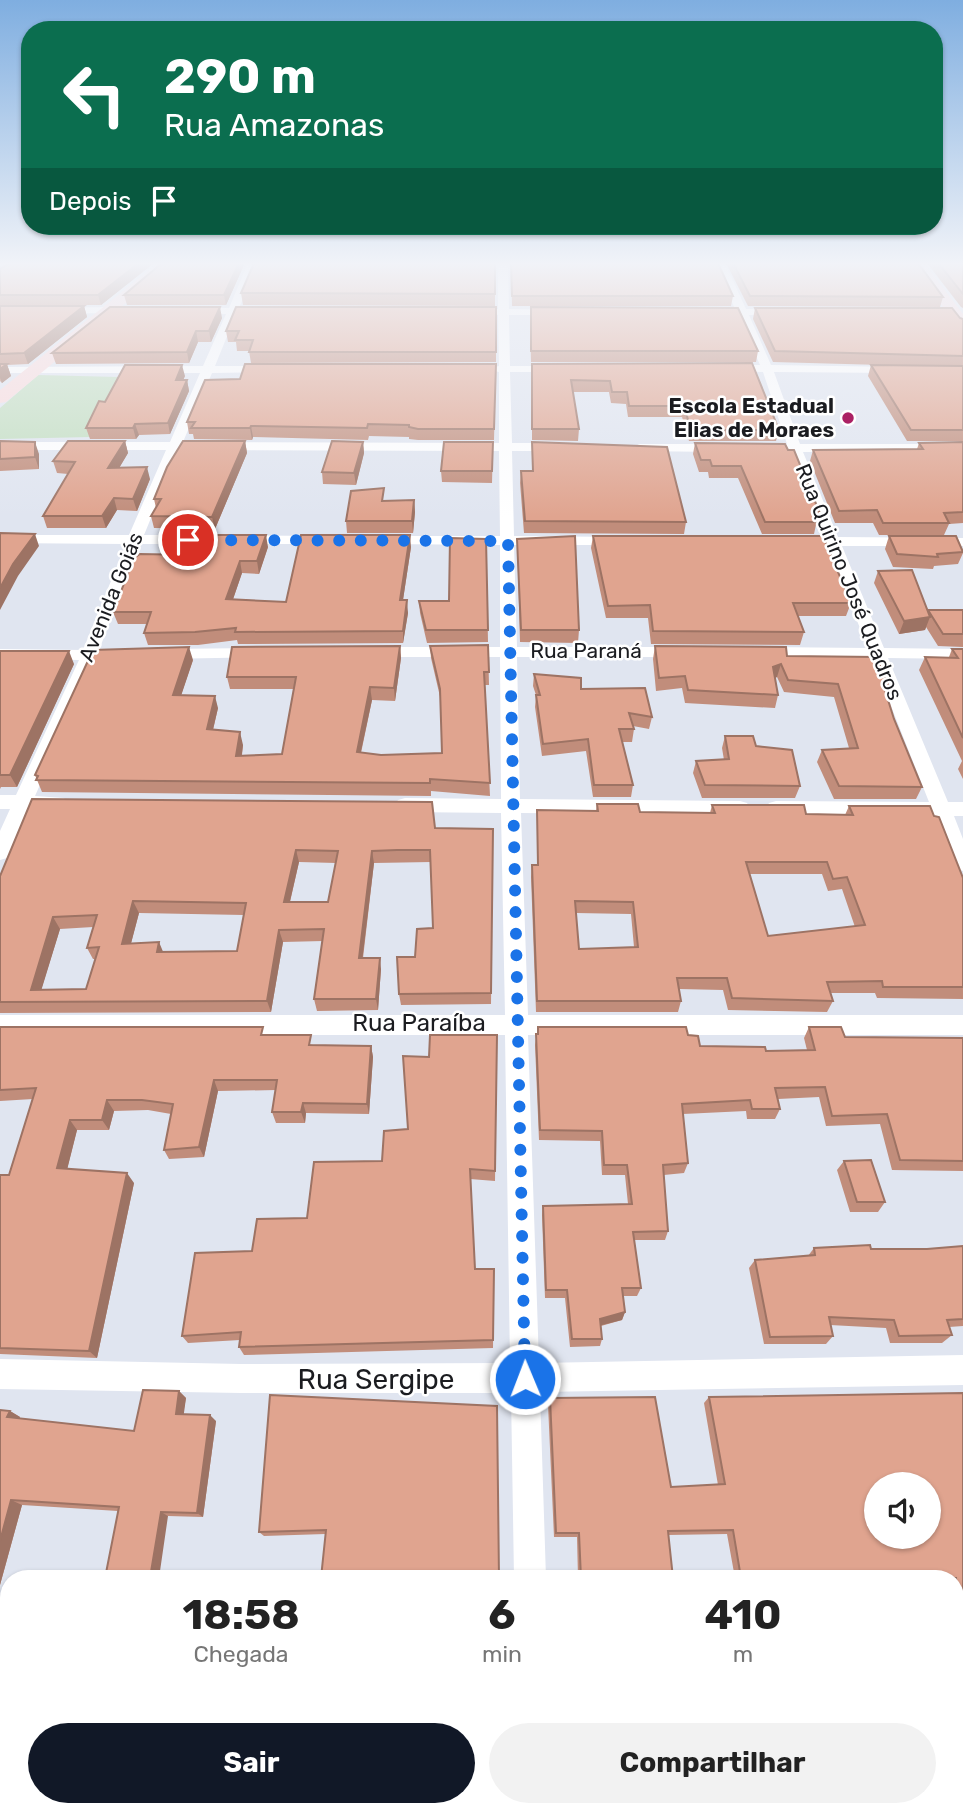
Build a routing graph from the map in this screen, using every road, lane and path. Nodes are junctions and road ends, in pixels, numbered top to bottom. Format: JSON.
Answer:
{"nodes":[{"id":1,"x":60,"y":348,"type":"edge"},
{"id":2,"x":217,"y":348,"type":"edge"},
{"id":3,"x":506,"y":348,"type":"edge"},
{"id":4,"x":758,"y":348,"type":"edge"},
{"id":5,"x":712,"y":368,"type":"edge"},
{"id":6,"x":767,"y":368,"type":"junction"},
{"id":7,"x":207,"y":369,"type":"junction"},
{"id":8,"x":289,"y":369,"type":"edge"},
{"id":9,"x":480,"y":369,"type":"edge"},
{"id":10,"x":507,"y":369,"type":"junction"},
{"id":11,"x":575,"y":369,"type":"edge"},
{"id":12,"x":0,"y":370,"type":"edge"},
{"id":13,"x":32,"y":370,"type":"junction"},
{"id":14,"x":911,"y":371,"type":"edge"},
{"id":15,"x":0,"y":398,"type":"edge"},
{"id":16,"x":0,"y":446,"type":"edge"},
{"id":17,"x":175,"y":446,"type":"junction"},
{"id":18,"x":507,"y":447,"type":"junction"},
{"id":19,"x":575,"y":447,"type":"edge"},
{"id":20,"x":630,"y":447,"type":"edge"},
{"id":21,"x":795,"y":448,"type":"junction"},
{"id":22,"x":963,"y":448,"type":"edge"},
{"id":23,"x":0,"y":539,"type":"edge"},
{"id":24,"x":135,"y":539,"type":"junction"},
{"id":25,"x":342,"y":540,"type":"edge"},
{"id":26,"x":369,"y":540,"type":"edge"},
{"id":27,"x":508,"y":541,"type":"junction"},
{"id":28,"x":643,"y":541,"type":"edge"},
{"id":29,"x":778,"y":541,"type":"edge"},
{"id":30,"x":833,"y":541,"type":"junction"},
{"id":31,"x":963,"y":542,"type":"edge"},
{"id":32,"x":509,"y":650,"type":"junction"},
{"id":33,"x":360,"y":652,"type":"edge"},
{"id":34,"x":700,"y":652,"type":"edge"},
{"id":35,"x":741,"y":652,"type":"edge"},
{"id":36,"x":279,"y":653,"type":"edge"},
{"id":37,"x":878,"y":653,"type":"junction"},
{"id":38,"x":0,"y":654,"type":"edge"},
{"id":39,"x":963,"y":654,"type":"edge"},
{"id":40,"x":89,"y":655,"type":"junction"},
{"id":41,"x":0,"y":803,"type":"edge"},
{"id":42,"x":22,"y":803,"type":"junction"},
{"id":43,"x":73,"y":803,"type":"edge"},
{"id":44,"x":387,"y":805,"type":"edge"},
{"id":45,"x":511,"y":806,"type":"junction"},
{"id":46,"x":941,"y":809,"type":"junction"},
{"id":47,"x":963,"y":809,"type":"edge"},
{"id":48,"x":0,"y":853,"type":"edge"},
{"id":49,"x":963,"y":863,"type":"edge"},
{"id":50,"x":516,"y":1023,"type":"junction"},
{"id":51,"x":0,"y":1025,"type":"edge"},
{"id":52,"x":963,"y":1025,"type":"edge"},
{"id":53,"x":963,"y":1370,"type":"edge"},
{"id":54,"x":0,"y":1374,"type":"edge"},
{"id":55,"x":525,"y":1379,"type":"junction"},
{"id":56,"x":530,"y":1570,"type":"edge"}],
"edges":[{"from":1,"to":13,"type":"street"},
{"from":2,"to":7,"type":"street","name":"Avenida Goiás"},
{"from":3,"to":10,"type":"street"},
{"from":4,"to":6,"type":"street","name":"Rua Quirino José Quadros"},
{"from":5,"to":6,"type":"street"},
{"from":6,"to":14,"type":"street"},
{"from":6,"to":21,"type":"street","name":"Rua Quirino José Quadros"},
{"from":7,"to":8,"type":"street"},
{"from":7,"to":13,"type":"street"},
{"from":7,"to":17,"type":"street","name":"Avenida Goiás"},
{"from":9,"to":10,"type":"street"},
{"from":10,"to":11,"type":"street"},
{"from":10,"to":18,"type":"street"},
{"from":12,"to":13,"type":"street"},
{"from":13,"to":15,"type":"street"},
{"from":16,"to":17,"type":"street"},
{"from":17,"to":18,"type":"street"},
{"from":17,"to":24,"type":"street","name":"Avenida Goiás"},
{"from":18,"to":19,"type":"street"},
{"from":18,"to":27,"type":"street"},
{"from":20,"to":21,"type":"street"},
{"from":21,"to":22,"type":"street"},
{"from":21,"to":30,"type":"street","name":"Rua Quirino José Quadros"},
{"from":23,"to":24,"type":"street"},
{"from":24,"to":25,"type":"street"},
{"from":24,"to":40,"type":"street","name":"Avenida Goiás"},
{"from":26,"to":27,"type":"street"},
{"from":27,"to":28,"type":"street"},
{"from":27,"to":32,"type":"street"},
{"from":29,"to":30,"type":"street"},
{"from":30,"to":31,"type":"street"},
{"from":30,"to":37,"type":"street","name":"Rua Quirino José Quadros"},
{"from":32,"to":33,"type":"street","name":"Rua Paraná"},
{"from":32,"to":34,"type":"street","name":"Rua Paraná"},
{"from":32,"to":45,"type":"street"},
{"from":35,"to":37,"type":"street"},
{"from":36,"to":40,"type":"street"},
{"from":37,"to":39,"type":"street"},
{"from":37,"to":46,"type":"street","name":"Rua Quirino José Quadros"},
{"from":38,"to":40,"type":"street"},
{"from":40,"to":42,"type":"street","name":"Avenida Goiás"},
{"from":41,"to":42,"type":"street"},
{"from":42,"to":43,"type":"street"},
{"from":42,"to":48,"type":"street","name":"Avenida Goiás"},
{"from":44,"to":45,"type":"street"},
{"from":45,"to":46,"type":"street"},
{"from":45,"to":50,"type":"street"},
{"from":46,"to":47,"type":"street"},
{"from":46,"to":49,"type":"street","name":"Rua Quirino José Quadros"},
{"from":50,"to":51,"type":"street","name":"Rua Paraíba"},
{"from":50,"to":52,"type":"street","name":"Rua Paraíba"},
{"from":50,"to":55,"type":"street"},
{"from":53,"to":55,"type":"street","name":"Rua Sergipe"},
{"from":54,"to":55,"type":"street","name":"Rua Sergipe"},
{"from":55,"to":56,"type":"street"}]}
